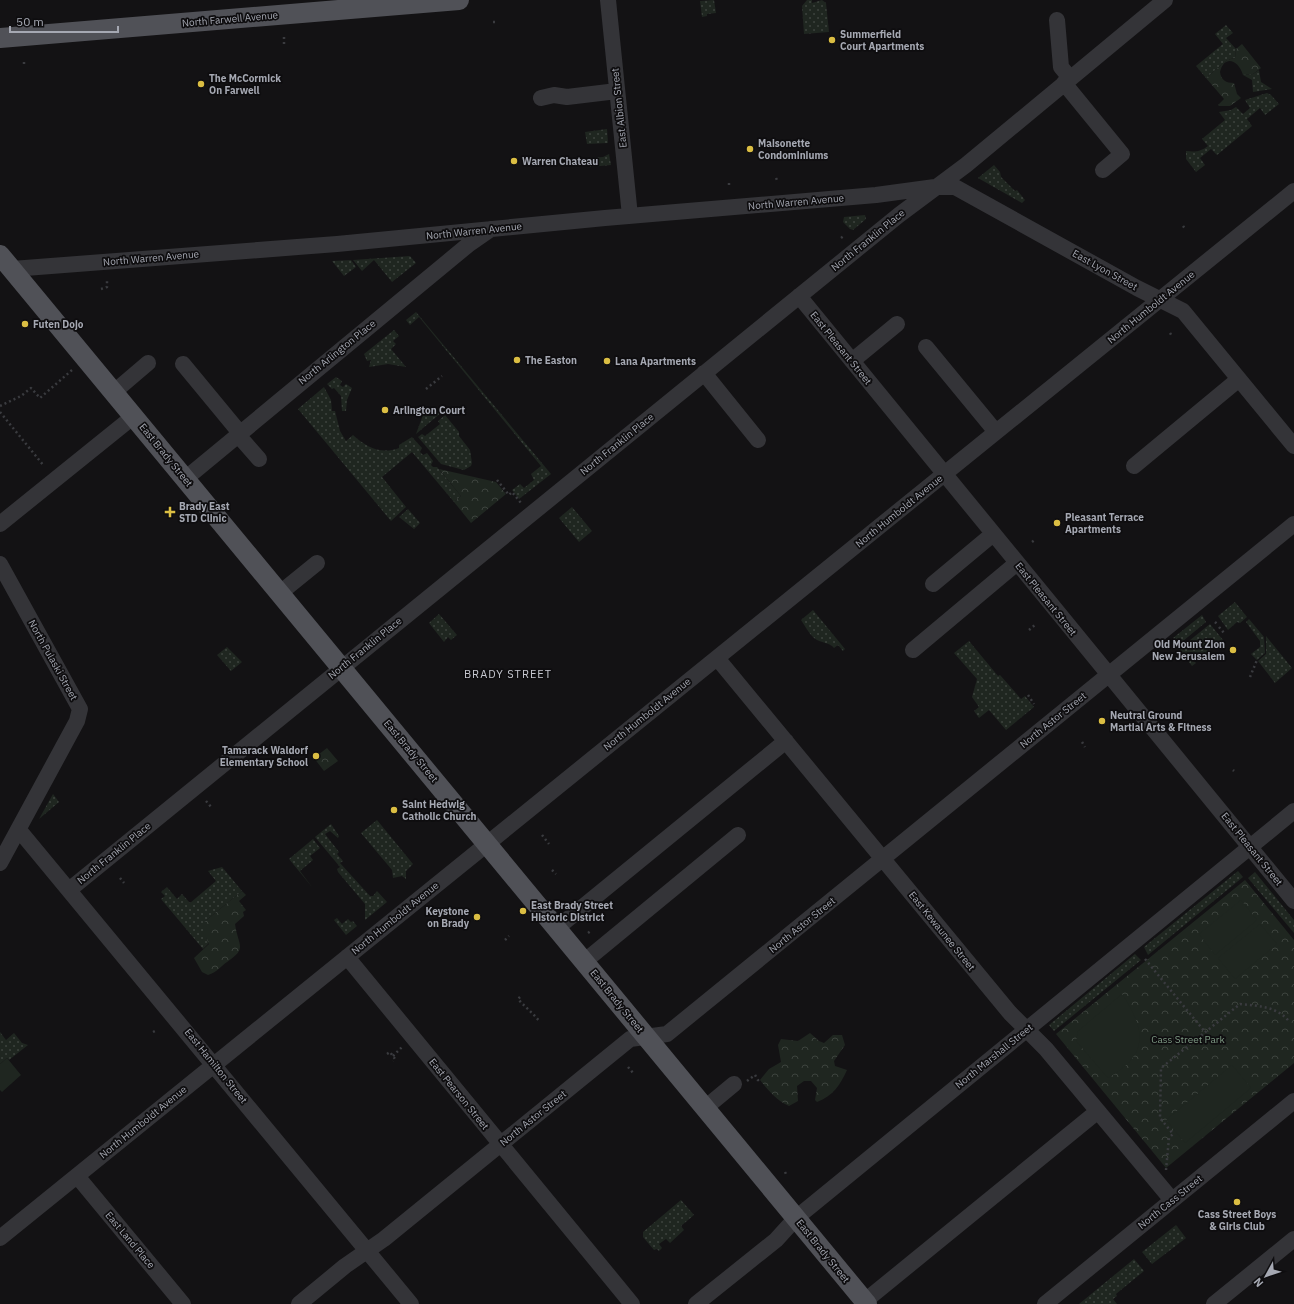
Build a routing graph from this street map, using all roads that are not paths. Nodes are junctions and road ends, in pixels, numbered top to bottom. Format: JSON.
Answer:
{"nodes":[{"id":1,"x":459,"y":0,"type":"edge"},
{"id":2,"x":608,"y":0,"type":"edge"},
{"id":3,"x":1165,"y":0,"type":"edge"},
{"id":4,"x":1057,"y":20,"type":"dead end"},
{"id":5,"x":0,"y":38,"type":"edge"},
{"id":6,"x":1067,"y":81,"type":"junction"},
{"id":7,"x":617,"y":91,"type":"junction"},
{"id":8,"x":541,"y":98,"type":"dead end"},
{"id":9,"x":1103,"y":170,"type":"dead end"},
{"id":10,"x":935,"y":187,"type":"junction"},
{"id":11,"x":1294,"y":191,"type":"edge"},
{"id":12,"x":630,"y":216,"type":"junction"},
{"id":13,"x":491,"y":229,"type":"junction"},
{"id":14,"x":6,"y":262,"type":"edge"},
{"id":15,"x":799,"y":296,"type":"junction"},
{"id":16,"x":1160,"y":299,"type":"junction"},
{"id":17,"x":897,"y":324,"type":"dead end"},
{"id":18,"x":926,"y":347,"type":"dead end"},
{"id":19,"x":852,"y":361,"type":"junction"},
{"id":20,"x":148,"y":363,"type":"dead end"},
{"id":21,"x":183,"y":364,"type":"dead end"},
{"id":22,"x":704,"y":373,"type":"junction"},
{"id":23,"x":1239,"y":379,"type":"junction"},
{"id":24,"x":114,"y":392,"type":"junction"},
{"id":25,"x":134,"y":416,"type":"junction"},
{"id":26,"x":996,"y":432,"type":"junction"},
{"id":27,"x":239,"y":434,"type":"junction"},
{"id":28,"x":758,"y":440,"type":"dead end"},
{"id":29,"x":1294,"y":446,"type":"edge"},
{"id":30,"x":258,"y":458,"type":"dead end"},
{"id":31,"x":1134,"y":466,"type":"dead end"},
{"id":32,"x":944,"y":474,"type":"junction"},
{"id":33,"x":185,"y":479,"type":"junction"},
{"id":34,"x":0,"y":524,"type":"edge"},
{"id":35,"x":1294,"y":524,"type":"edge"},
{"id":36,"x":993,"y":534,"type":"junction"},
{"id":37,"x":317,"y":563,"type":"dead end"},
{"id":38,"x":0,"y":564,"type":"edge"},
{"id":39,"x":1017,"y":564,"type":"junction"},
{"id":40,"x":933,"y":584,"type":"dead end"},
{"id":41,"x":280,"y":593,"type":"junction"},
{"id":42,"x":913,"y":650,"type":"dead end"},
{"id":43,"x":717,"y":658,"type":"junction"},
{"id":44,"x":342,"y":668,"type":"junction"},
{"id":45,"x":1108,"y":674,"type":"junction"},
{"id":46,"x":786,"y":741,"type":"junction"},
{"id":47,"x":1294,"y":811,"type":"edge"},
{"id":48,"x":19,"y":830,"type":"junction"},
{"id":49,"x":738,"y":835,"type":"dead end"},
{"id":50,"x":487,"y":844,"type":"junction"},
{"id":51,"x":1249,"y":847,"type":"junction"},
{"id":52,"x":883,"y":859,"type":"junction"},
{"id":53,"x":0,"y":863,"type":"edge"},
{"id":54,"x":69,"y":890,"type":"junction"},
{"id":55,"x":1294,"y":901,"type":"edge"},
{"id":56,"x":557,"y":928,"type":"junction"},
{"id":57,"x":347,"y":958,"type":"junction"},
{"id":58,"x":584,"y":961,"type":"junction"},
{"id":59,"x":1026,"y":1030,"type":"junction"},
{"id":60,"x":647,"y":1037,"type":"junction"},
{"id":61,"x":215,"y":1064,"type":"junction"},
{"id":62,"x":732,"y":1092,"type":"dead end"},
{"id":63,"x":1294,"y":1101,"type":"edge"},
{"id":64,"x":1098,"y":1111,"type":"junction"},
{"id":65,"x":709,"y":1112,"type":"junction"},
{"id":66,"x":501,"y":1144,"type":"junction"},
{"id":67,"x":77,"y":1176,"type":"junction"},
{"id":68,"x":1172,"y":1200,"type":"junction"},
{"id":69,"x":796,"y":1218,"type":"junction"},
{"id":70,"x":0,"y":1238,"type":"edge"},
{"id":71,"x":1294,"y":1239,"type":"edge"},
{"id":72,"x":367,"y":1251,"type":"junction"},
{"id":73,"x":866,"y":1303,"type":"edge"},
{"id":74,"x":183,"y":1304,"type":"edge"},
{"id":75,"x":298,"y":1304,"type":"edge"},
{"id":76,"x":411,"y":1304,"type":"edge"},
{"id":77,"x":632,"y":1304,"type":"edge"},
{"id":78,"x":696,"y":1304,"type":"edge"},
{"id":79,"x":1045,"y":1304,"type":"edge"},
{"id":80,"x":1214,"y":1304,"type":"edge"}],
"edges":[{"from":1,"to":5,"type":"main road","name":"North Farwell Avenue"},
{"from":2,"to":7,"type":"street","name":"East Albion Street"},
{"from":3,"to":6,"type":"street","name":"North Franklin Place"},
{"from":4,"to":6,"type":"street"},
{"from":6,"to":9,"type":"street"},
{"from":6,"to":10,"type":"street","name":"North Franklin Place"},
{"from":7,"to":8,"type":"street"},
{"from":7,"to":12,"type":"street","name":"East Albion Street"},
{"from":10,"to":12,"type":"street","name":"North Warren Avenue"},
{"from":10,"to":15,"type":"street","name":"North Franklin Place"},
{"from":10,"to":16,"type":"street","name":"East Lyon Street"},
{"from":11,"to":16,"type":"street","name":"North Humboldt Avenue"},
{"from":12,"to":13,"type":"street","name":"North Warren Avenue"},
{"from":13,"to":14,"type":"street","name":"North Warren Avenue"},
{"from":13,"to":27,"type":"street","name":"North Arlington Place"},
{"from":14,"to":24,"type":"main road","name":"East Brady Street"},
{"from":15,"to":19,"type":"street","name":"East Pleasant Street"},
{"from":15,"to":22,"type":"street","name":"North Franklin Place"},
{"from":16,"to":23,"type":"street","name":"East Lyon Street"},
{"from":16,"to":26,"type":"street","name":"North Humboldt Avenue"},
{"from":17,"to":19,"type":"street"},
{"from":18,"to":26,"type":"street"},
{"from":19,"to":32,"type":"street","name":"East Pleasant Street"},
{"from":20,"to":24,"type":"street"},
{"from":21,"to":27,"type":"street"},
{"from":22,"to":28,"type":"street"},
{"from":22,"to":44,"type":"street","name":"North Franklin Place"},
{"from":23,"to":29,"type":"street","name":"East Lyon Street"},
{"from":23,"to":31,"type":"street"},
{"from":24,"to":25,"type":"main road","name":"East Brady Street"},
{"from":25,"to":33,"type":"main road","name":"East Brady Street"},
{"from":25,"to":34,"type":"street"},
{"from":26,"to":32,"type":"street","name":"North Humboldt Avenue"},
{"from":27,"to":30,"type":"street"},
{"from":27,"to":33,"type":"street","name":"North Arlington Place"},
{"from":32,"to":36,"type":"street","name":"East Pleasant Street"},
{"from":32,"to":43,"type":"street","name":"North Humboldt Avenue"},
{"from":33,"to":41,"type":"main road","name":"East Brady Street"},
{"from":35,"to":45,"type":"street","name":"North Astor Street"},
{"from":36,"to":39,"type":"street","name":"East Pleasant Street"},
{"from":36,"to":40,"type":"street"},
{"from":37,"to":41,"type":"street"},
{"from":38,"to":48,"type":"street","name":"North Pulaski Street"},
{"from":39,"to":42,"type":"street"},
{"from":39,"to":45,"type":"street","name":"East Pleasant Street"},
{"from":41,"to":44,"type":"main road","name":"East Brady Street"},
{"from":43,"to":46,"type":"street","name":"East Kewaunee Street"},
{"from":43,"to":50,"type":"street","name":"North Humboldt Avenue"},
{"from":44,"to":50,"type":"main road","name":"East Brady Street"},
{"from":44,"to":54,"type":"street","name":"North Franklin Place"},
{"from":45,"to":51,"type":"street","name":"East Pleasant Street"},
{"from":45,"to":52,"type":"street","name":"North Astor Street"},
{"from":46,"to":52,"type":"street","name":"East Kewaunee Street"},
{"from":46,"to":56,"type":"street"},
{"from":47,"to":51,"type":"street","name":"North Marshall Street"},
{"from":48,"to":53,"type":"street","name":"North Pulaski Street"},
{"from":48,"to":54,"type":"street","name":"East Hamilton Street"},
{"from":49,"to":58,"type":"street"},
{"from":50,"to":56,"type":"main road","name":"East Brady Street"},
{"from":50,"to":57,"type":"street","name":"North Humboldt Avenue"},
{"from":51,"to":55,"type":"street","name":"East Pleasant Street"},
{"from":51,"to":59,"type":"street","name":"North Marshall Street"},
{"from":52,"to":59,"type":"street","name":"East Kewaunee Street"},
{"from":52,"to":60,"type":"street","name":"North Astor Street"},
{"from":54,"to":61,"type":"street","name":"East Hamilton Street"},
{"from":56,"to":58,"type":"main road","name":"East Brady Street"},
{"from":57,"to":61,"type":"street","name":"North Humboldt Avenue"},
{"from":57,"to":66,"type":"street","name":"East Pearson Street"},
{"from":58,"to":60,"type":"main road","name":"East Brady Street"},
{"from":59,"to":64,"type":"street","name":"East Kewaunee Street"},
{"from":59,"to":69,"type":"street","name":"North Marshall Street"},
{"from":60,"to":65,"type":"main road","name":"East Brady Street"},
{"from":60,"to":66,"type":"street","name":"North Astor Street"},
{"from":61,"to":67,"type":"street","name":"North Humboldt Avenue"},
{"from":61,"to":72,"type":"street","name":"East Hamilton Street"},
{"from":62,"to":65,"type":"street"},
{"from":63,"to":68,"type":"street","name":"North Cass Street"},
{"from":64,"to":68,"type":"street","name":"East Kewaunee Street"},
{"from":64,"to":73,"type":"street"},
{"from":65,"to":69,"type":"main road","name":"East Brady Street"},
{"from":66,"to":72,"type":"street","name":"North Astor Street"},
{"from":66,"to":77,"type":"street","name":"East Pearson Street"},
{"from":67,"to":70,"type":"street","name":"North Humboldt Avenue"},
{"from":67,"to":74,"type":"street","name":"East Land Place"},
{"from":68,"to":79,"type":"street","name":"North Cass Street"},
{"from":69,"to":73,"type":"main road","name":"East Brady Street"},
{"from":69,"to":78,"type":"street","name":"North Marshall Street"},
{"from":71,"to":80,"type":"street"},
{"from":72,"to":75,"type":"street","name":"North Astor Street"},
{"from":72,"to":76,"type":"street","name":"East Hamilton Street"}]}
